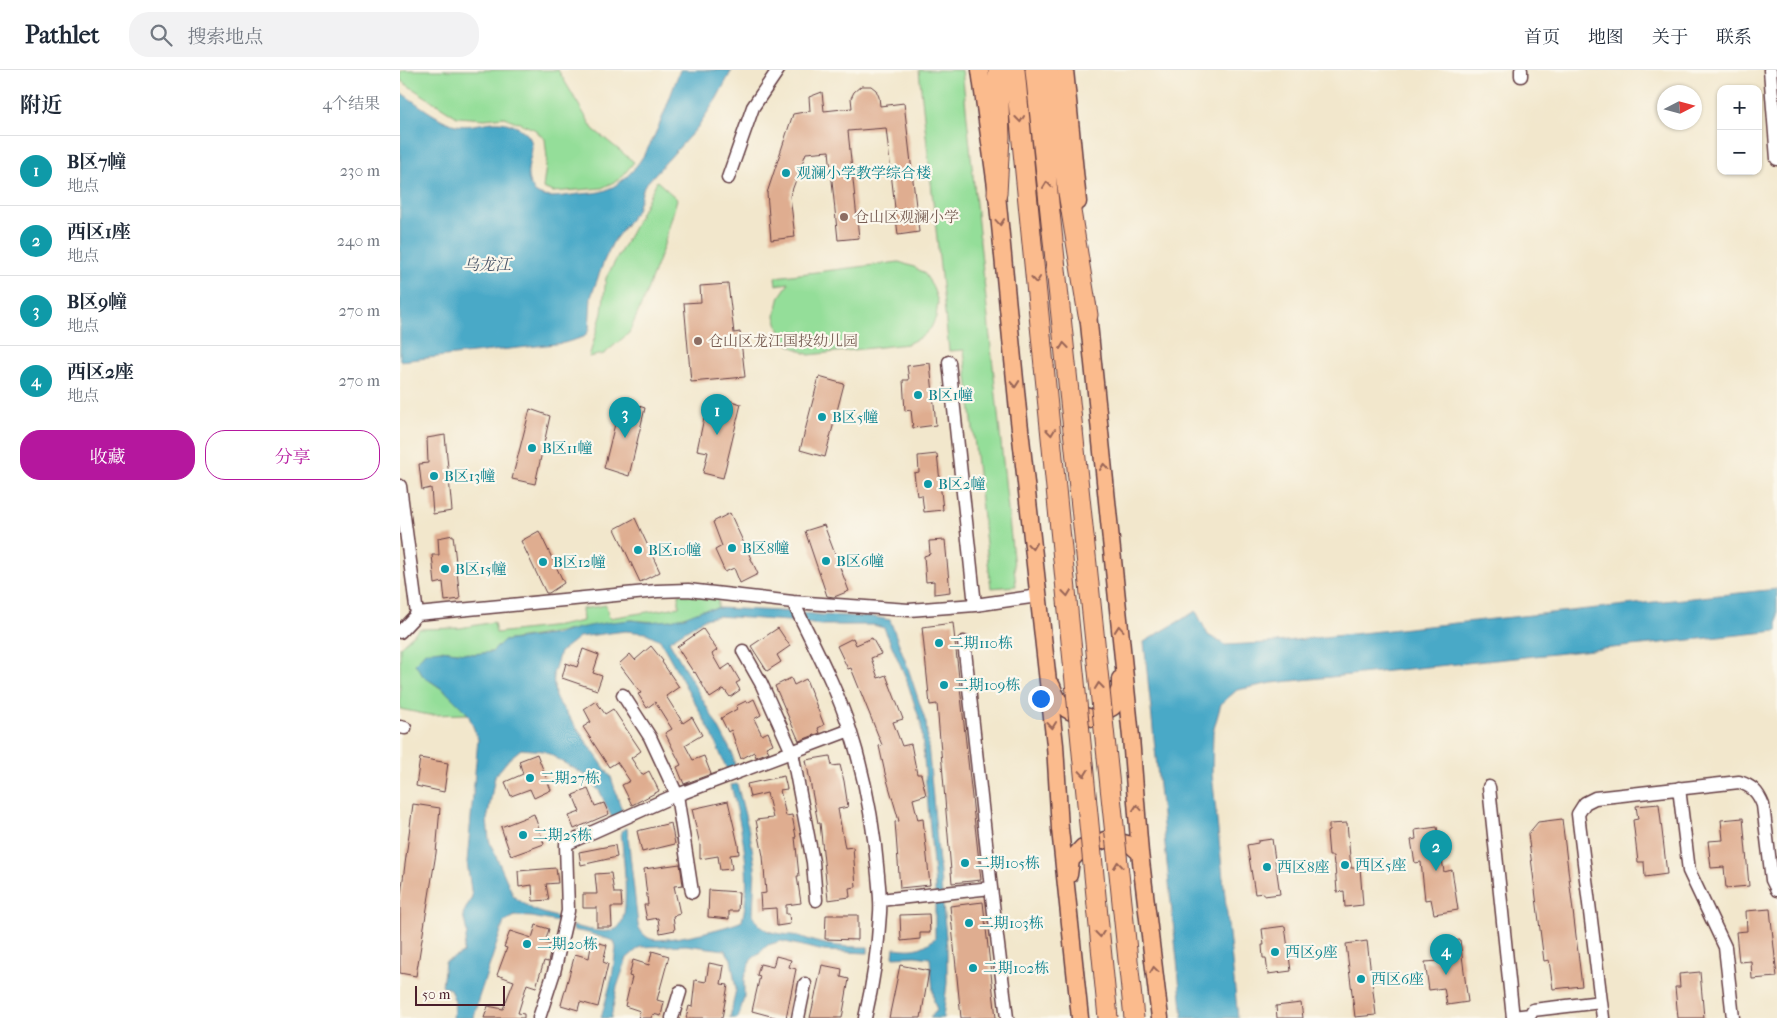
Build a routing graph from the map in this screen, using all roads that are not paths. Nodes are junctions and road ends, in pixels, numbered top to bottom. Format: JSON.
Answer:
{"nodes":[{"id":1,"x":778,"y":70,"type":"edge"},
{"id":2,"x":980,"y":70,"type":"edge"},
{"id":3,"x":998,"y":70,"type":"edge"},
{"id":4,"x":1015,"y":70,"type":"edge"},
{"id":5,"x":1035,"y":70,"type":"edge"},
{"id":6,"x":1048,"y":70,"type":"edge"},
{"id":7,"x":1065,"y":70,"type":"edge"},
{"id":8,"x":1770,"y":70,"type":"edge"},
{"id":9,"x":1777,"y":159,"type":"edge"},
{"id":10,"x":728,"y":178,"type":"dead end"},
{"id":11,"x":998,"y":194,"type":"junction"},
{"id":12,"x":1088,"y":315,"type":"junction"},
{"id":13,"x":948,"y":362,"type":"dead end"},
{"id":14,"x":400,"y":486,"type":"edge"},
{"id":15,"x":1038,"y":596,"type":"junction"},
{"id":16,"x":975,"y":605,"type":"junction"},
{"id":17,"x":798,"y":612,"type":"junction"},
{"id":18,"x":417,"y":614,"type":"junction"},
{"id":19,"x":400,"y":632,"type":"edge"},
{"id":20,"x":964,"y":642,"type":"dead end"},
{"id":21,"x":743,"y":651,"type":"dead end"},
{"id":22,"x":1122,"y":658,"type":"junction"},
{"id":23,"x":1046,"y":667,"type":"junction"},
{"id":24,"x":623,"y":695,"type":"dead end"},
{"id":25,"x":850,"y":730,"type":"junction"},
{"id":26,"x":792,"y":752,"type":"junction"},
{"id":27,"x":1489,"y":787,"type":"dead end"},
{"id":28,"x":1679,"y":788,"type":"junction"},
{"id":29,"x":677,"y":794,"type":"junction"},
{"id":30,"x":1140,"y":853,"type":"junction"},
{"id":31,"x":991,"y":888,"type":"junction"},
{"id":32,"x":1067,"y":889,"type":"junction"},
{"id":33,"x":1777,"y":890,"type":"edge"},
{"id":34,"x":692,"y":892,"type":"dead end"},
{"id":35,"x":816,"y":900,"type":"dead end"},
{"id":36,"x":880,"y":900,"type":"junction"},
{"id":37,"x":805,"y":984,"type":"dead end"},
{"id":38,"x":680,"y":992,"type":"dead end"},
{"id":39,"x":1601,"y":1002,"type":"junction"},
{"id":40,"x":539,"y":1018,"type":"edge"},
{"id":41,"x":672,"y":1018,"type":"edge"},
{"id":42,"x":798,"y":1018,"type":"edge"},
{"id":43,"x":864,"y":1018,"type":"edge"},
{"id":44,"x":1007,"y":1018,"type":"edge"},
{"id":45,"x":1080,"y":1018,"type":"edge"},
{"id":46,"x":1108,"y":1018,"type":"edge"},
{"id":47,"x":1134,"y":1018,"type":"edge"},
{"id":48,"x":1160,"y":1018,"type":"edge"},
{"id":49,"x":1513,"y":1018,"type":"edge"},
{"id":50,"x":1603,"y":1018,"type":"edge"},
{"id":51,"x":1733,"y":1018,"type":"edge"}],
"edges":[{"from":1,"to":10,"type":"street"},
{"from":2,"to":11,"type":"main road"},
{"from":3,"to":11,"type":"highway"},
{"from":4,"to":46,"type":"highway","one_way":true,"bridge":true},
{"from":47,"to":5,"type":"highway","one_way":true,"bridge":true},
{"from":6,"to":12,"type":"highway"},
{"from":7,"to":12,"type":"main road"},
{"from":8,"to":9,"type":"street"},
{"from":11,"to":15,"type":"main road","one_way":true},
{"from":22,"to":12,"type":"main road","one_way":true},
{"from":13,"to":16,"type":"street"},
{"from":14,"to":18,"type":"street"},
{"from":15,"to":16,"type":"street"},
{"from":15,"to":23,"type":"main road"},
{"from":16,"to":17,"type":"street"},
{"from":17,"to":18,"type":"street"},
{"from":17,"to":25,"type":"street"},
{"from":18,"to":19,"type":"street"},
{"from":20,"to":31,"type":"street"},
{"from":21,"to":26,"type":"street"},
{"from":22,"to":23,"type":"main road"},
{"from":30,"to":22,"type":"main road","one_way":true},
{"from":23,"to":32,"type":"main road","one_way":true},
{"from":24,"to":29,"type":"street"},
{"from":25,"to":26,"type":"street"},
{"from":25,"to":36,"type":"street"},
{"from":26,"to":29,"type":"street"},
{"from":26,"to":35,"type":"street"},
{"from":27,"to":49,"type":"street"},
{"from":28,"to":33,"type":"street"},
{"from":28,"to":39,"type":"street"},
{"from":28,"to":51,"type":"street"},
{"from":29,"to":34,"type":"street"},
{"from":29,"to":40,"type":"street"},
{"from":30,"to":32,"type":"main road"},
{"from":48,"to":30,"type":"main road","one_way":true},
{"from":31,"to":36,"type":"street"},
{"from":31,"to":44,"type":"street"},
{"from":32,"to":45,"type":"main road"},
{"from":36,"to":43,"type":"street"},
{"from":37,"to":42,"type":"street"},
{"from":38,"to":41,"type":"street"},
{"from":39,"to":49,"type":"street"},
{"from":39,"to":50,"type":"street"}]}
